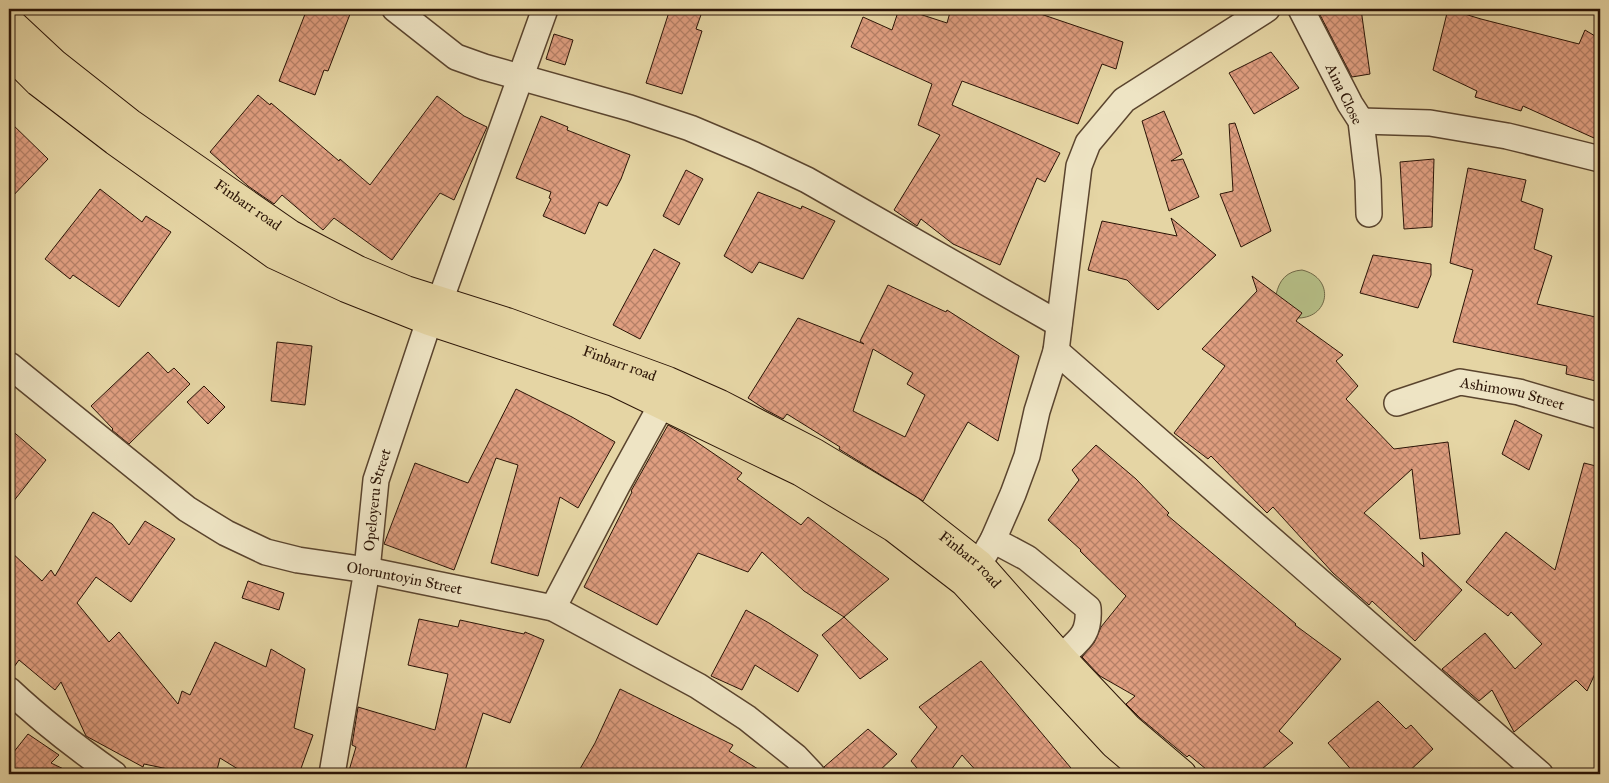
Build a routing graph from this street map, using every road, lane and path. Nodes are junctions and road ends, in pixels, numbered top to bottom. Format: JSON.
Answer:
{"nodes":[{"id":1,"x":395,"y":9,"type":"edge"},
{"id":2,"x":545,"y":9,"type":"edge"},
{"id":3,"x":1267,"y":9,"type":"edge"},
{"id":4,"x":1301,"y":9,"type":"edge"},
{"id":5,"x":9,"y":21,"type":"edge"},
{"id":6,"x":9,"y":53,"type":"edge"},
{"id":7,"x":520,"y":77,"type":"junction"},
{"id":8,"x":1361,"y":121,"type":"junction"},
{"id":9,"x":1600,"y":159,"type":"edge"},
{"id":10,"x":1369,"y":214,"type":"dead end"},
{"id":11,"x":282,"y":245,"type":"junction"},
{"id":12,"x":435,"y":311,"type":"junction"},
{"id":13,"x":1058,"y":324,"type":"junction"},
{"id":14,"x":1056,"y":352,"type":"junction"},
{"id":15,"x":9,"y":365,"type":"edge"},
{"id":16,"x":1397,"y":403,"type":"dead end"},
{"id":17,"x":662,"y":404,"type":"junction"},
{"id":18,"x":1600,"y":416,"type":"edge"},
{"id":19,"x":993,"y":540,"type":"junction"},
{"id":20,"x":979,"y":564,"type":"junction"},
{"id":21,"x":367,"y":570,"type":"junction"},
{"id":22,"x":553,"y":608,"type":"junction"},
{"id":23,"x":1062,"y":657,"type":"junction"},
{"id":24,"x":9,"y":690,"type":"edge"},
{"id":25,"x":114,"y":774,"type":"edge"},
{"id":26,"x":332,"y":774,"type":"edge"},
{"id":27,"x":812,"y":774,"type":"edge"},
{"id":28,"x":1149,"y":774,"type":"edge"},
{"id":29,"x":1182,"y":774,"type":"edge"},
{"id":30,"x":1540,"y":774,"type":"edge"}],
"edges":[{"from":1,"to":7,"type":"street"},
{"from":2,"to":7,"type":"street","name":"Opeloyeru Street"},
{"from":3,"to":13,"type":"street"},
{"from":4,"to":8,"type":"street","name":"Aina Close"},
{"from":5,"to":11,"type":"main road","name":"Finbarr road"},
{"from":6,"to":11,"type":"main road","name":"Finbarr road"},
{"from":7,"to":12,"type":"street","name":"Opeloyeru Street"},
{"from":7,"to":13,"type":"street"},
{"from":8,"to":9,"type":"street"},
{"from":8,"to":10,"type":"street","name":"Aina Close"},
{"from":11,"to":12,"type":"main road","name":"Finbarr road"},
{"from":12,"to":17,"type":"main road","name":"Finbarr road"},
{"from":12,"to":20,"type":"main road","name":"Finbarr road"},
{"from":12,"to":21,"type":"street","name":"Opeloyeru Street"},
{"from":13,"to":14,"type":"street"},
{"from":14,"to":19,"type":"street"},
{"from":14,"to":30,"type":"street"},
{"from":15,"to":21,"type":"street","name":"Oloruntoyin Street"},
{"from":16,"to":18,"type":"street","name":"Ashimowu Street"},
{"from":17,"to":22,"type":"street"},
{"from":17,"to":28,"type":"main road","name":"Finbarr road"},
{"from":19,"to":20,"type":"street"},
{"from":19,"to":23,"type":"street"},
{"from":20,"to":23,"type":"main road","name":"Finbarr road"},
{"from":21,"to":22,"type":"street","name":"Oloruntoyin Street"},
{"from":21,"to":26,"type":"street","name":"Opeloyeru Street"},
{"from":22,"to":27,"type":"street","name":"Oloruntoyin Street"},
{"from":23,"to":29,"type":"main road","name":"Finbarr road"},
{"from":24,"to":25,"type":"street"}]}
